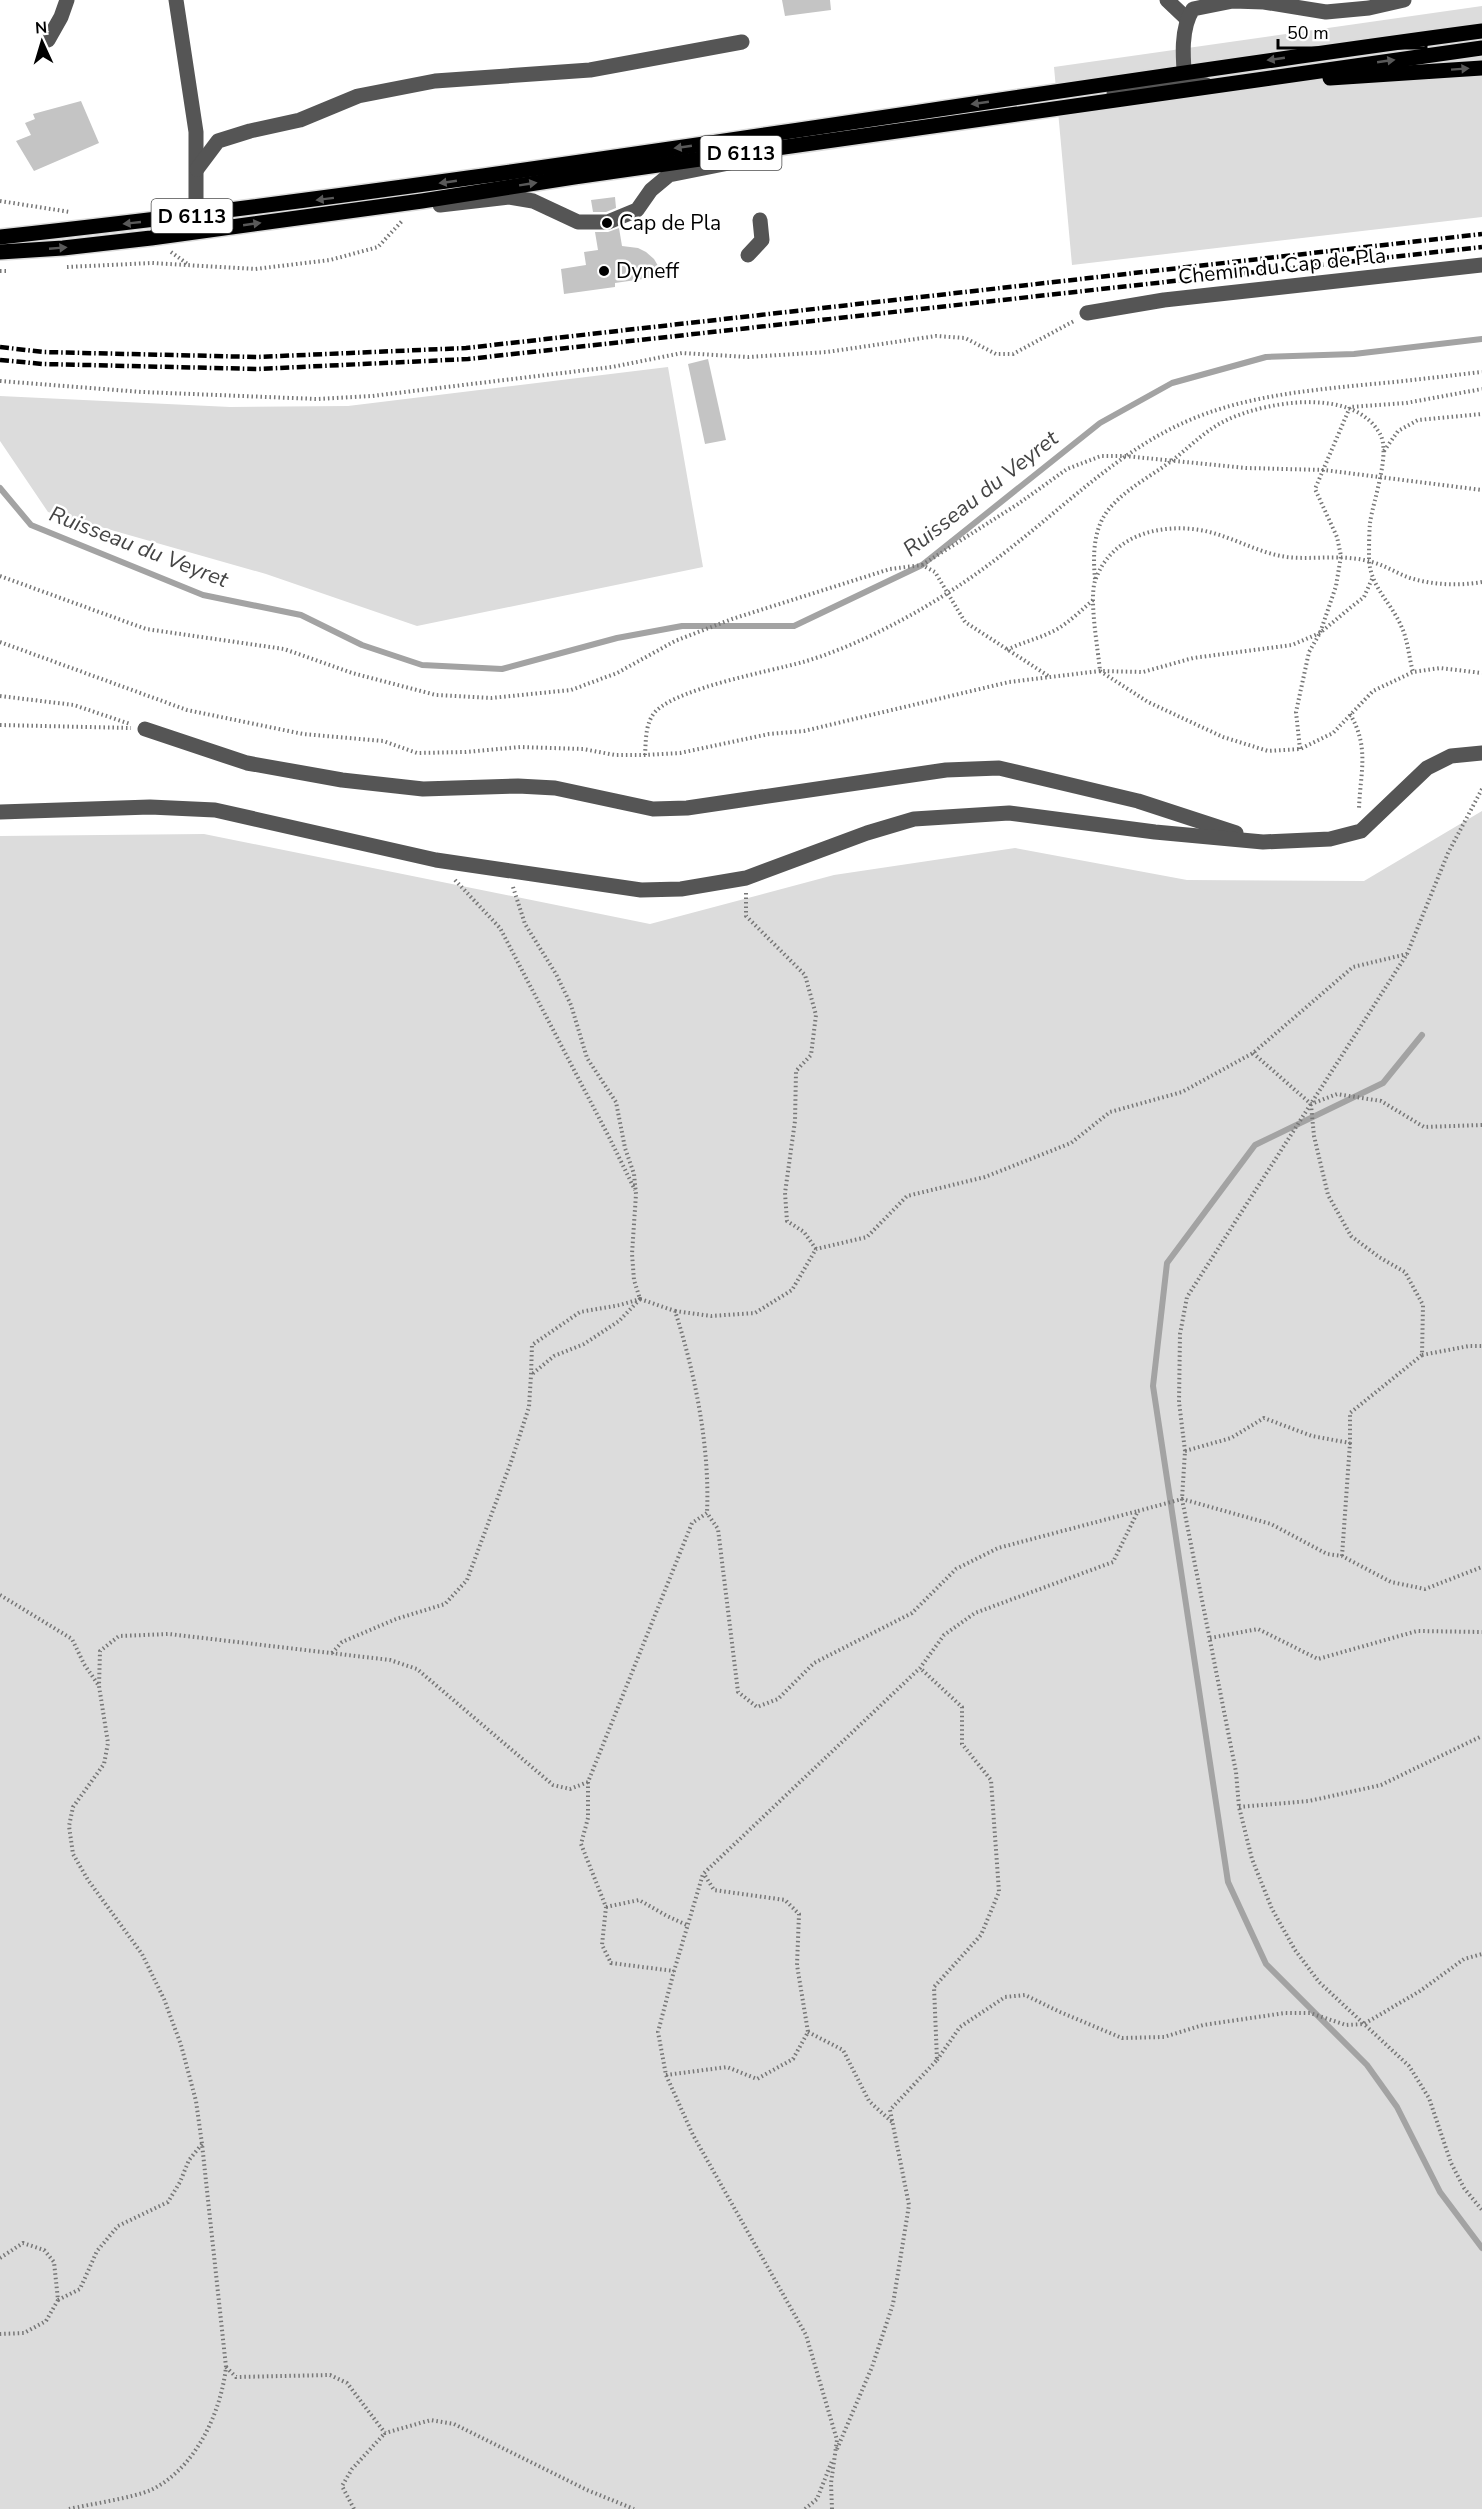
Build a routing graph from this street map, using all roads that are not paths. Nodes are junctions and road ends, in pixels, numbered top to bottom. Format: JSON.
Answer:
{"nodes":[{"id":1,"x":67,"y":0,"type":"edge"},
{"id":2,"x":176,"y":0,"type":"edge"},
{"id":3,"x":1167,"y":0,"type":"edge"},
{"id":4,"x":1404,"y":0,"type":"edge"},
{"id":5,"x":1191,"y":9,"type":"edge"},
{"id":6,"x":1482,"y":25,"type":"edge"},
{"id":7,"x":1482,"y":31,"type":"edge"},
{"id":8,"x":48,"y":40,"type":"dead end"},
{"id":9,"x":742,"y":42,"type":"dead end"},
{"id":10,"x":1355,"y":48,"type":"junction"},
{"id":11,"x":1482,"y":48,"type":"edge"},
{"id":12,"x":1482,"y":68,"type":"edge"},
{"id":13,"x":1184,"y":77,"type":"junction"},
{"id":14,"x":1213,"y":86,"type":"junction"},
{"id":15,"x":880,"y":133,"type":"junction"},
{"id":16,"x":864,"y":136,"type":"junction"},
{"id":17,"x":197,"y":169,"type":"junction"},
{"id":18,"x":196,"y":216,"type":"junction"},
{"id":19,"x":760,"y":220,"type":"dead end"},
{"id":20,"x":275,"y":221,"type":"junction"},
{"id":21,"x":0,"y":237,"type":"edge"},
{"id":22,"x":0,"y":252,"type":"edge"},
{"id":23,"x":748,"y":255,"type":"dead end"},
{"id":24,"x":1482,"y":265,"type":"edge"},
{"id":25,"x":1087,"y":313,"type":"road end"},
{"id":26,"x":145,"y":729,"type":"road end"},
{"id":27,"x":1482,"y":753,"type":"edge"},
{"id":28,"x":0,"y":812,"type":"edge"},
{"id":29,"x":1263,"y":842,"type":"junction"}],
"edges":[{"from":1,"to":8,"type":"street"},
{"from":2,"to":17,"type":"street"},
{"from":3,"to":5,"type":"street"},
{"from":4,"to":5,"type":"street"},
{"from":5,"to":13,"type":"street"},
{"from":6,"to":10,"type":"main road"},
{"from":7,"to":10,"type":"main road","number":"D 6113"},
{"from":9,"to":17,"type":"street"},
{"from":10,"to":13,"type":"main road","number":"D 6113","one_way":true},
{"from":14,"to":11,"type":"main road","number":"D 6113","one_way":true},
{"from":14,"to":12,"type":"main road","one_way":true},
{"from":13,"to":14,"type":"street"},
{"from":13,"to":15,"type":"street"},
{"from":13,"to":18,"type":"main road","number":"D 6113","one_way":true},
{"from":14,"to":15,"type":"main road","number":"D 6113"},
{"from":15,"to":16,"type":"main road","number":"D 6113"},
{"from":20,"to":16,"type":"main road","number":"D 6113","one_way":true},
{"from":16,"to":20,"type":"street"},
{"from":17,"to":18,"type":"street"},
{"from":18,"to":21,"type":"main road","number":"D 6113","one_way":true},
{"from":19,"to":23,"type":"street"},
{"from":22,"to":20,"type":"main road","number":"D 6113","one_way":true},
{"from":24,"to":25,"type":"street","name":"Chemin du Cap de Pla"},
{"from":26,"to":29,"type":"street"},
{"from":27,"to":29,"type":"street"},
{"from":28,"to":29,"type":"street"}]}
